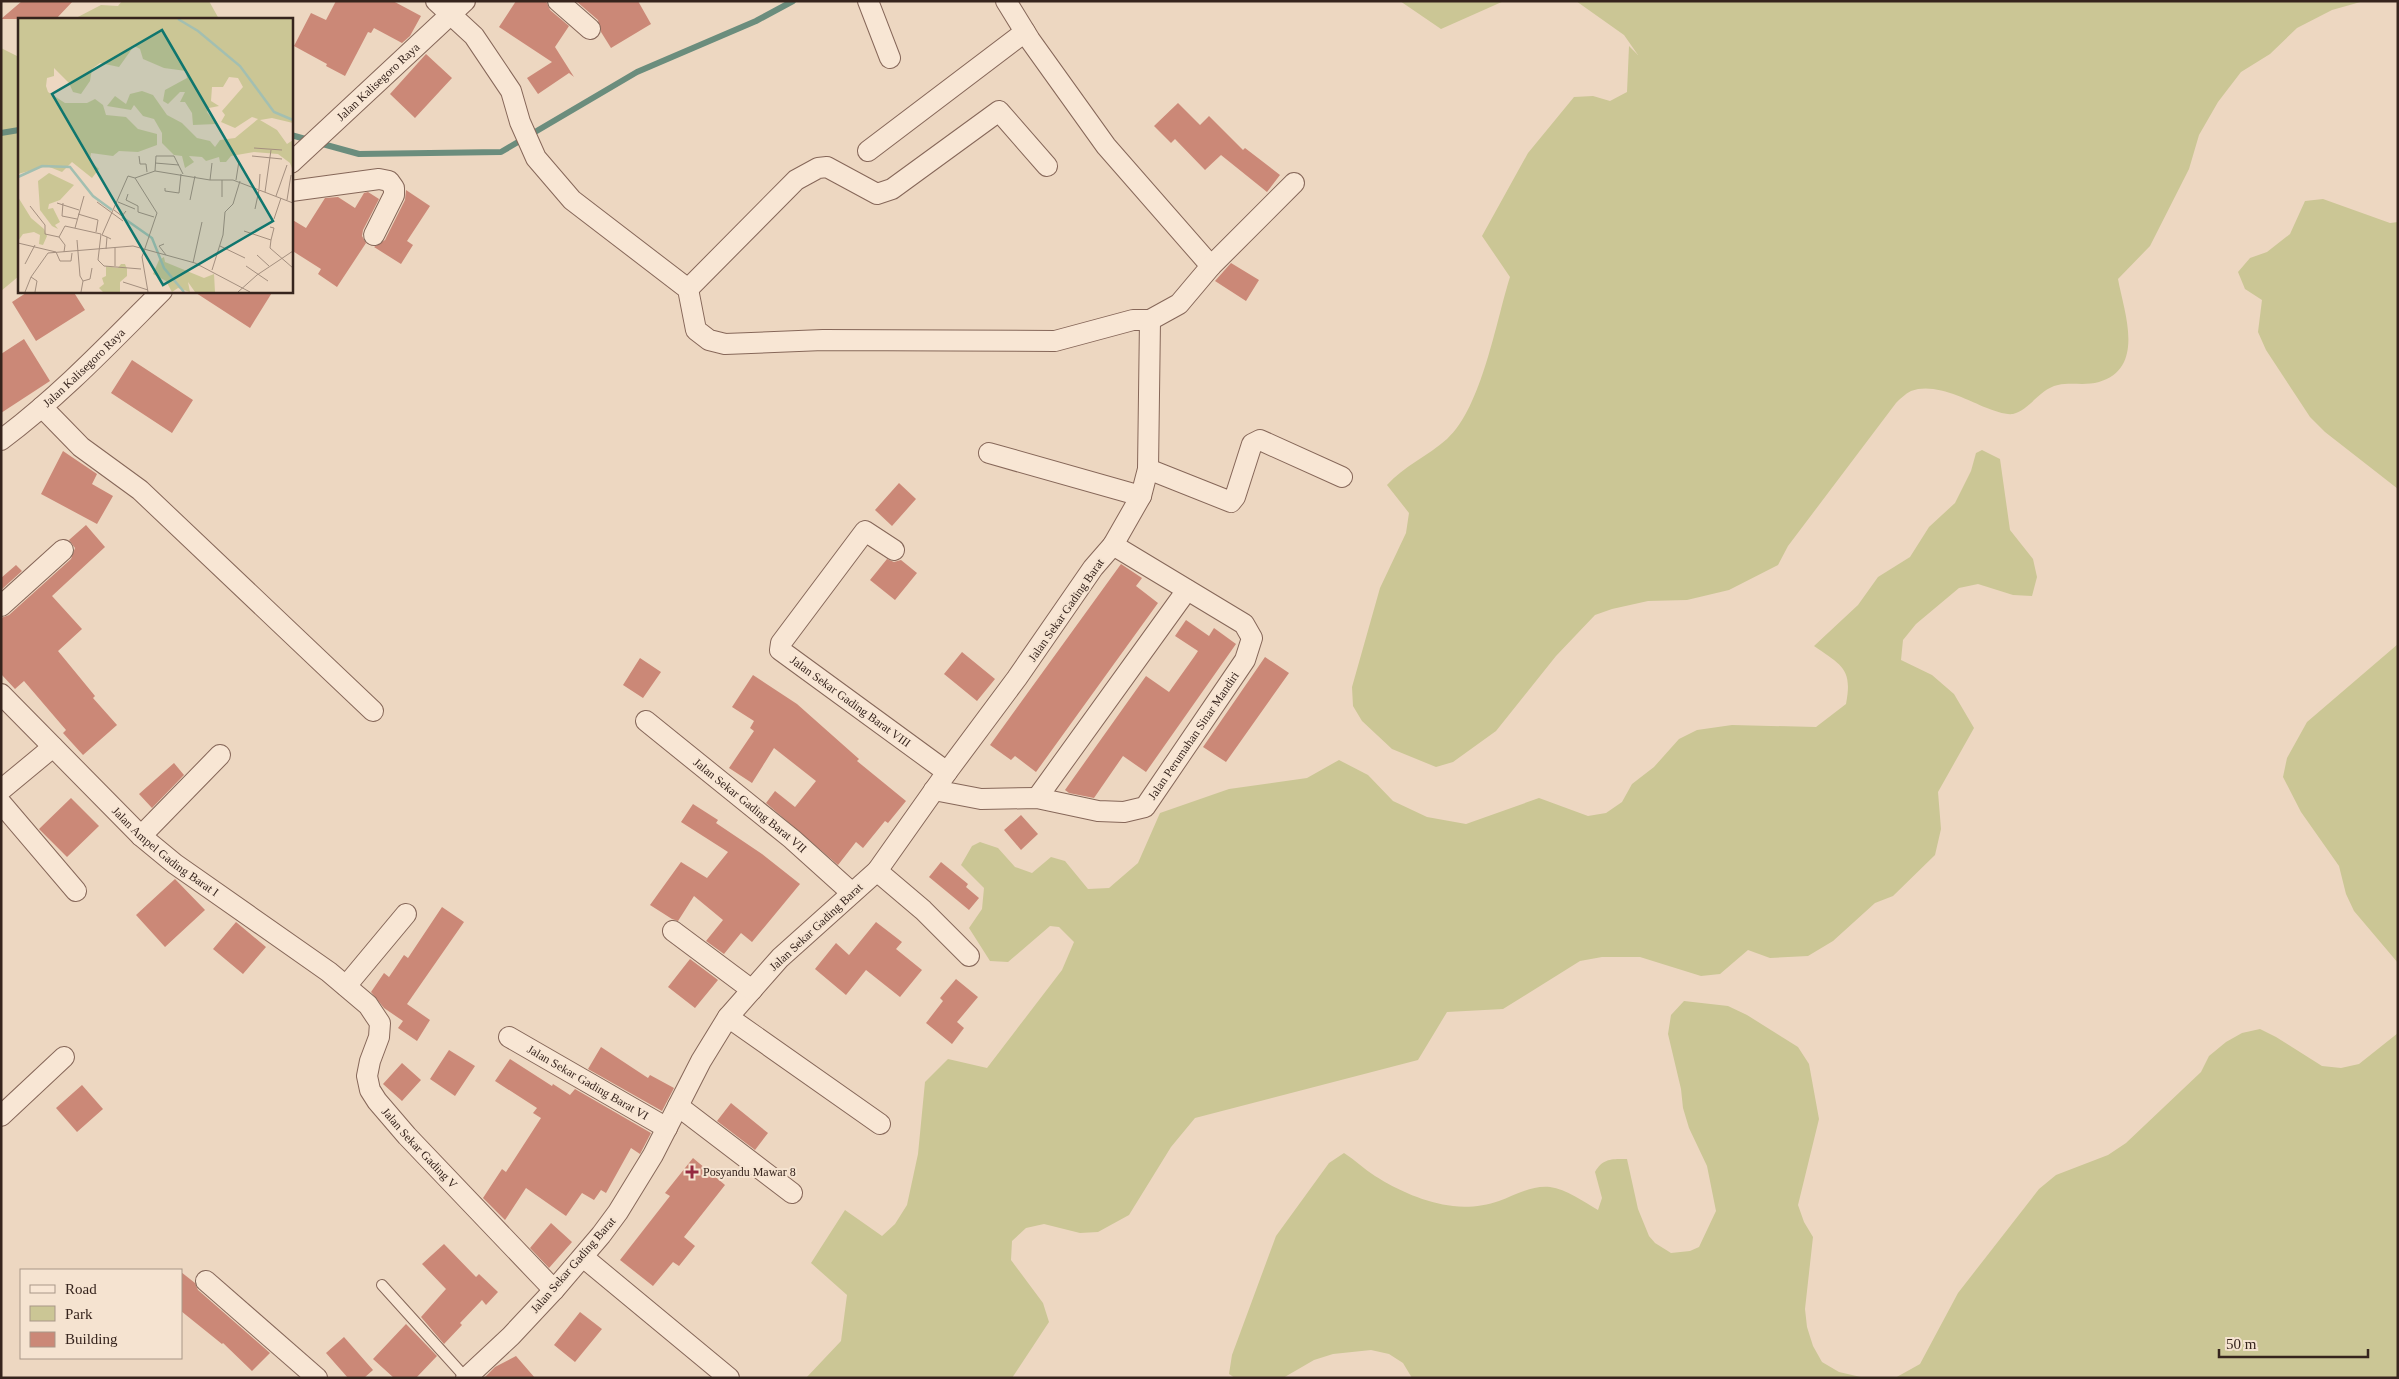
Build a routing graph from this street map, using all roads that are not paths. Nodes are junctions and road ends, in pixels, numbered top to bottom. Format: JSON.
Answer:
{"nodes":[{"id":1,"x":436,"y":1,"type":"edge"},
{"id":2,"x":558,"y":1,"type":"edge"},
{"id":3,"x":868,"y":1,"type":"edge"},
{"id":4,"x":1006,"y":1,"type":"edge"},
{"id":5,"x":458,"y":8,"type":"edge"},
{"id":6,"x":590,"y":29,"type":"dead end"},
{"id":7,"x":1025,"y":32,"type":"junction"},
{"id":8,"x":890,"y":58,"type":"dead end"},
{"id":9,"x":868,"y":151,"type":"dead end"},
{"id":10,"x":293,"y":161,"type":"edge"},
{"id":11,"x":1047,"y":166,"type":"dead end"},
{"id":12,"x":1294,"y":183,"type":"dead end"},
{"id":13,"x":292,"y":191,"type":"edge"},
{"id":14,"x":374,"y":236,"type":"dead end"},
{"id":15,"x":1211,"y":266,"type":"junction"},
{"id":16,"x":688,"y":289,"type":"junction"},
{"id":17,"x":161,"y":292,"type":"edge"},
{"id":18,"x":1150,"y":320,"type":"junction"},
{"id":19,"x":42,"y":407,"type":"junction"},
{"id":20,"x":1,"y":440,"type":"edge"},
{"id":21,"x":988,"y":453,"type":"dead end"},
{"id":22,"x":1148,"y":469,"type":"junction"},
{"id":23,"x":1342,"y":476,"type":"dead end"},
{"id":24,"x":1141,"y":496,"type":"junction"},
{"id":25,"x":1113,"y":545,"type":"junction"},
{"id":26,"x":63,"y":550,"type":"dead end"},
{"id":27,"x":894,"y":550,"type":"dead end"},
{"id":28,"x":1187,"y":590,"type":"junction"},
{"id":29,"x":1,"y":606,"type":"edge"},
{"id":30,"x":1,"y":694,"type":"edge"},
{"id":31,"x":373,"y":711,"type":"dead end"},
{"id":32,"x":646,"y":721,"type":"dead end"},
{"id":33,"x":53,"y":747,"type":"junction"},
{"id":34,"x":220,"y":755,"type":"dead end"},
{"id":35,"x":947,"y":772,"type":"junction"},
{"id":36,"x":1,"y":790,"type":"edge"},
{"id":37,"x":934,"y":790,"type":"junction"},
{"id":38,"x":1037,"y":798,"type":"junction"},
{"id":39,"x":1,"y":803,"type":"edge"},
{"id":40,"x":141,"y":836,"type":"junction"},
{"id":41,"x":877,"y":871,"type":"junction"},
{"id":42,"x":76,"y":891,"type":"dead end"},
{"id":43,"x":852,"y":893,"type":"junction"},
{"id":44,"x":406,"y":914,"type":"dead end"},
{"id":45,"x":674,"y":931,"type":"dead end"},
{"id":46,"x":969,"y":956,"type":"dead end"},
{"id":47,"x":346,"y":986,"type":"junction"},
{"id":48,"x":752,"y":990,"type":"junction"},
{"id":49,"x":728,"y":1017,"type":"junction"},
{"id":50,"x":509,"y":1037,"type":"dead end"},
{"id":51,"x":64,"y":1057,"type":"dead end"},
{"id":52,"x":678,"y":1106,"type":"junction"},
{"id":53,"x":1,"y":1116,"type":"edge"},
{"id":54,"x":880,"y":1124,"type":"dead end"},
{"id":55,"x":667,"y":1128,"type":"junction"},
{"id":56,"x":792,"y":1193,"type":"dead end"},
{"id":57,"x":583,"y":1257,"type":"junction"},
{"id":58,"x":206,"y":1281,"type":"dead end"},
{"id":59,"x":382,"y":1285,"type":"dead end"},
{"id":60,"x":554,"y":1290,"type":"junction"},
{"id":61,"x":316,"y":1378,"type":"edge"},
{"id":62,"x":466,"y":1378,"type":"edge"},
{"id":63,"x":729,"y":1378,"type":"edge"}],
"edges":[{"from":1,"to":5,"type":"street"},
{"from":2,"to":6,"type":"street"},
{"from":3,"to":8,"type":"street"},
{"from":4,"to":7,"type":"street"},
{"from":5,"to":10,"type":"street","name":"Jalan Kalisegoro Raya"},
{"from":5,"to":16,"type":"street"},
{"from":7,"to":9,"type":"street"},
{"from":7,"to":15,"type":"street"},
{"from":11,"to":16,"type":"street"},
{"from":12,"to":15,"type":"street"},
{"from":13,"to":14,"type":"street"},
{"from":15,"to":18,"type":"street"},
{"from":16,"to":18,"type":"street"},
{"from":17,"to":19,"type":"street","name":"Jalan Kalisegoro Raya"},
{"from":18,"to":22,"type":"street","name":"Jalan Sekar Gading Barat"},
{"from":19,"to":20,"type":"street","name":"Jalan Kalisegoro Raya"},
{"from":19,"to":31,"type":"street"},
{"from":21,"to":24,"type":"street"},
{"from":22,"to":23,"type":"street"},
{"from":22,"to":24,"type":"street","name":"Jalan Sekar Gading Barat"},
{"from":24,"to":25,"type":"street","name":"Jalan Sekar Gading Barat"},
{"from":25,"to":28,"type":"street","name":"Jalan Perumahan Sinar Mandiri"},
{"from":25,"to":35,"type":"street","name":"Jalan Sekar Gading Barat"},
{"from":26,"to":29,"type":"street"},
{"from":27,"to":35,"type":"street","name":"Jalan Sekar Gading Barat VIII"},
{"from":28,"to":38,"type":"street"},
{"from":28,"to":38,"type":"street","name":"Jalan Perumahan Sinar Mandiri"},
{"from":30,"to":33,"type":"street","name":"Jalan Ampel Gading Barat I"},
{"from":32,"to":43,"type":"street","name":"Jalan Sekar Gading Barat VII"},
{"from":33,"to":36,"type":"street"},
{"from":33,"to":40,"type":"street","name":"Jalan Ampel Gading Barat I"},
{"from":34,"to":40,"type":"street"},
{"from":35,"to":37,"type":"street","name":"Jalan Sekar Gading Barat"},
{"from":37,"to":38,"type":"street","name":"Jalan Perumahan Sinar Mandiri"},
{"from":37,"to":41,"type":"street","name":"Jalan Sekar Gading Barat"},
{"from":39,"to":42,"type":"street"},
{"from":40,"to":47,"type":"street","name":"Jalan Ampel Gading Barat I"},
{"from":41,"to":43,"type":"street","name":"Jalan Sekar Gading Barat"},
{"from":41,"to":46,"type":"street"},
{"from":43,"to":48,"type":"street","name":"Jalan Sekar Gading Barat"},
{"from":44,"to":47,"type":"street"},
{"from":45,"to":48,"type":"street"},
{"from":47,"to":60,"type":"street","name":"Jalan Sekar Gading V"},
{"from":48,"to":49,"type":"street","name":"Jalan Sekar Gading Barat"},
{"from":49,"to":52,"type":"street","name":"Jalan Sekar Gading Barat"},
{"from":49,"to":54,"type":"street"},
{"from":50,"to":55,"type":"street","name":"Jalan Sekar Gading Barat VI"},
{"from":51,"to":53,"type":"street"},
{"from":52,"to":55,"type":"street","name":"Jalan Sekar Gading Barat"},
{"from":52,"to":56,"type":"street"},
{"from":55,"to":57,"type":"street","name":"Jalan Sekar Gading Barat"},
{"from":57,"to":60,"type":"street","name":"Jalan Sekar Gading Barat"},
{"from":57,"to":63,"type":"street"},
{"from":58,"to":61,"type":"street"},
{"from":59,"to":62,"type":"lane"},
{"from":60,"to":62,"type":"street","name":"Jalan Sekar Gading Barat"}]}
